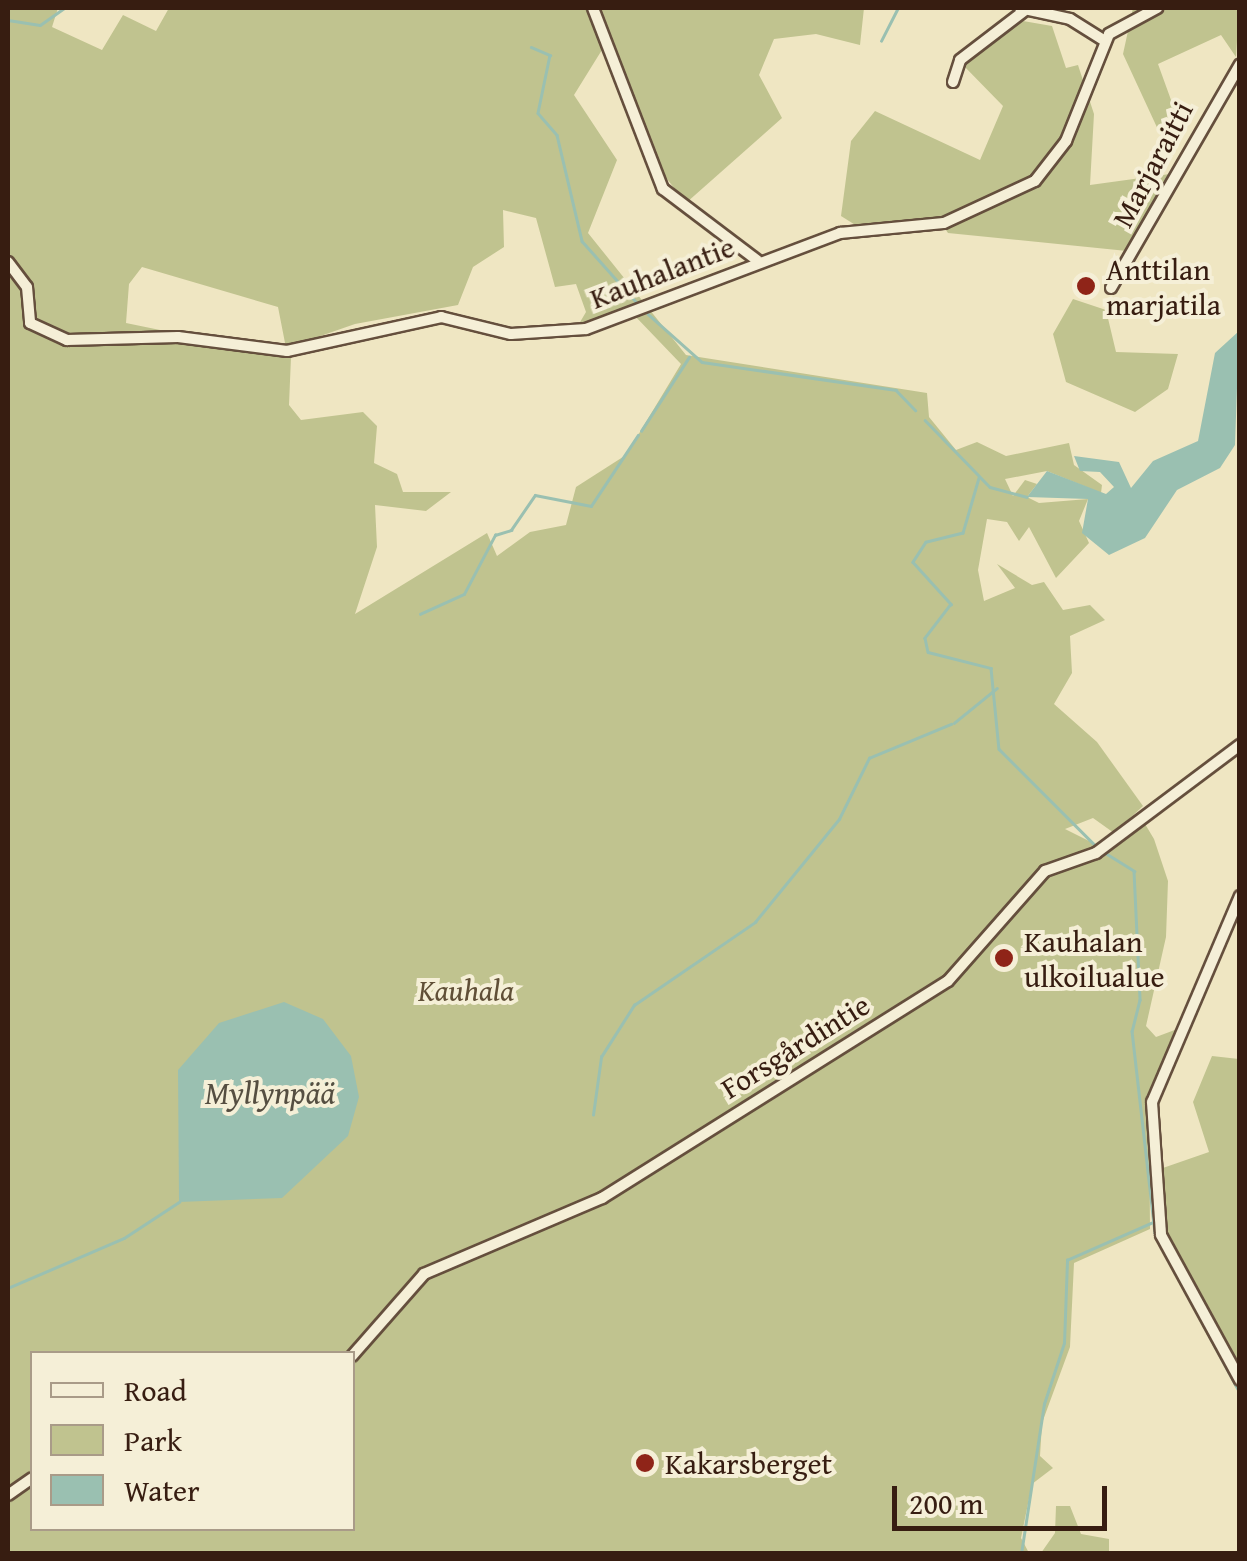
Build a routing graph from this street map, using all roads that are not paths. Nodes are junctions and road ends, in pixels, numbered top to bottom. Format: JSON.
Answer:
{"nodes":[{"id":1,"x":593,"y":8,"type":"edge"},
{"id":2,"x":1157,"y":8,"type":"edge"},
{"id":3,"x":1022,"y":9,"type":"edge"},
{"id":4,"x":1105,"y":41,"type":"junction"},
{"id":5,"x":1240,"y":65,"type":"edge"},
{"id":6,"x":953,"y":82,"type":"dead end"},
{"id":7,"x":756,"y":260,"type":"junction"},
{"id":8,"x":8,"y":262,"type":"edge"},
{"id":9,"x":1111,"y":288,"type":"dead end"},
{"id":10,"x":1240,"y":745,"type":"edge"},
{"id":11,"x":1240,"y":896,"type":"edge"},
{"id":12,"x":355,"y":1352,"type":"edge"},
{"id":13,"x":1240,"y":1380,"type":"edge"},
{"id":14,"x":30,"y":1479,"type":"edge"},
{"id":15,"x":8,"y":1495,"type":"edge"}],
"edges":[{"from":1,"to":7,"type":"street"},
{"from":2,"to":4,"type":"street"},
{"from":3,"to":4,"type":"street"},
{"from":3,"to":6,"type":"street"},
{"from":4,"to":7,"type":"street","name":"Kauhalantie"},
{"from":5,"to":9,"type":"street","name":"Marjaraitti"},
{"from":7,"to":8,"type":"street","name":"Kauhalantie"},
{"from":10,"to":12,"type":"street","name":"Forsgårdintie"},
{"from":11,"to":13,"type":"street"},
{"from":14,"to":15,"type":"street"}]}
